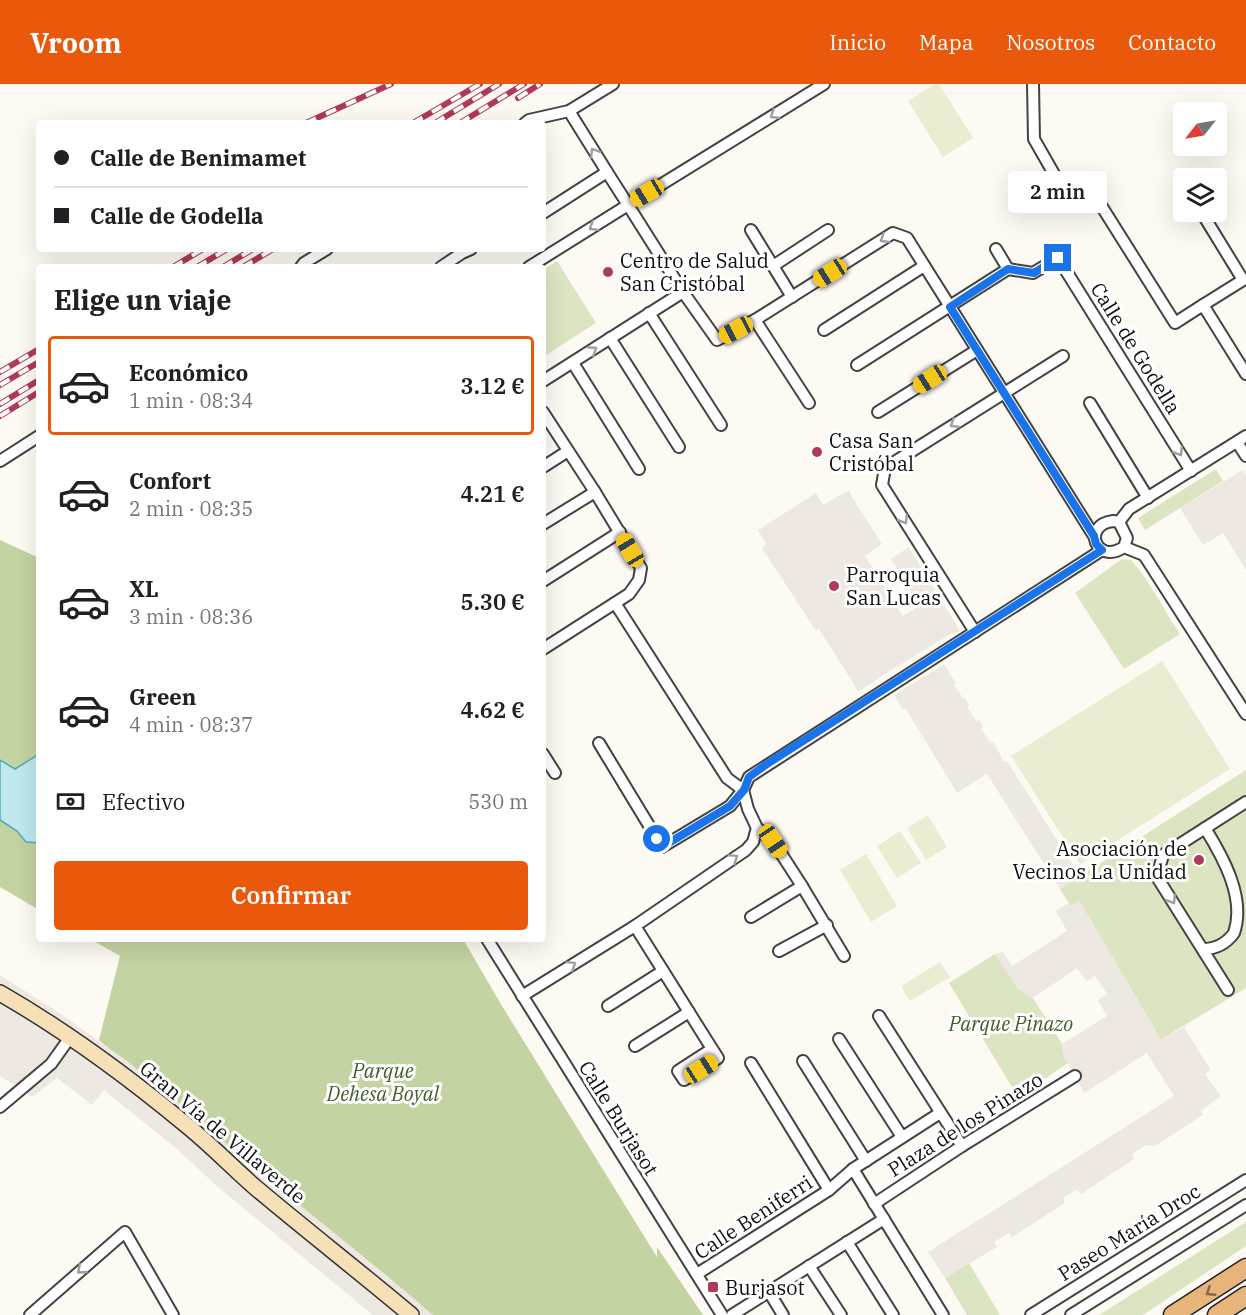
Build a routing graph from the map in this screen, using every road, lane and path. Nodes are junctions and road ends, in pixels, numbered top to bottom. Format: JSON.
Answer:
{"nodes":[{"id":1,"x":613,"y":84,"type":"edge"},
{"id":2,"x":824,"y":84,"type":"edge"},
{"id":3,"x":1033,"y":84,"type":"edge"},
{"id":4,"x":569,"y":111,"type":"junction"},
{"id":5,"x":529,"y":120,"type":"edge"},
{"id":6,"x":607,"y":172,"type":"junction"},
{"id":7,"x":1058,"y":181,"type":"dead end"},
{"id":8,"x":1092,"y":191,"type":"dead end"},
{"id":9,"x":628,"y":205,"type":"junction"},
{"id":10,"x":546,"y":211,"type":"edge"},
{"id":11,"x":1207,"y":222,"type":"edge"},
{"id":12,"x":751,"y":230,"type":"dead end"},
{"id":13,"x":828,"y":230,"type":"dead end"},
{"id":14,"x":996,"y":249,"type":"dead end"},
{"id":15,"x":322,"y":252,"type":"edge"},
{"id":16,"x":464,"y":252,"type":"edge"},
{"id":17,"x":303,"y":264,"type":"edge"},
{"id":18,"x":446,"y":264,"type":"edge"},
{"id":19,"x":535,"y":264,"type":"edge"},
{"id":20,"x":773,"y":266,"type":"junction"},
{"id":21,"x":924,"y":266,"type":"junction"},
{"id":22,"x":1008,"y":269,"type":"junction"},
{"id":23,"x":1245,"y":284,"type":"edge"},
{"id":24,"x":683,"y":292,"type":"junction"},
{"id":25,"x":792,"y":297,"type":"junction"},
{"id":26,"x":1203,"y":305,"type":"junction"},
{"id":27,"x":950,"y":307,"type":"junction"},
{"id":28,"x":649,"y":313,"type":"junction"},
{"id":29,"x":755,"y":320,"type":"junction"},
{"id":30,"x":825,"y":330,"type":"dead end"},
{"id":31,"x":610,"y":338,"type":"junction"},
{"id":32,"x":977,"y":350,"type":"junction"},
{"id":33,"x":1063,"y":356,"type":"dead end"},
{"id":34,"x":573,"y":363,"type":"junction"},
{"id":35,"x":857,"y":365,"type":"dead end"},
{"id":36,"x":1246,"y":374,"type":"edge"},
{"id":37,"x":546,"y":379,"type":"edge"},
{"id":38,"x":1004,"y":393,"type":"junction"},
{"id":39,"x":809,"y":403,"type":"dead end"},
{"id":40,"x":1090,"y":403,"type":"dead end"},
{"id":41,"x":878,"y":412,"type":"dead end"},
{"id":42,"x":546,"y":417,"type":"edge"},
{"id":43,"x":721,"y":425,"type":"dead end"},
{"id":44,"x":36,"y":437,"type":"edge"},
{"id":45,"x":1241,"y":439,"type":"edge"},
{"id":46,"x":679,"y":447,"type":"dead end"},
{"id":47,"x":568,"y":451,"type":"junction"},
{"id":48,"x":1246,"y":456,"type":"edge"},
{"id":49,"x":0,"y":461,"type":"edge"},
{"id":50,"x":546,"y":465,"type":"edge"},
{"id":51,"x":639,"y":469,"type":"dead end"},
{"id":52,"x":1191,"y":471,"type":"junction"},
{"id":53,"x":595,"y":492,"type":"junction"},
{"id":54,"x":1148,"y":498,"type":"junction"},
{"id":55,"x":546,"y":522,"type":"edge"},
{"id":56,"x":1119,"y":522,"type":"junction"},
{"id":57,"x":620,"y":532,"type":"junction"},
{"id":58,"x":1094,"y":536,"type":"junction"},
{"id":59,"x":1124,"y":547,"type":"junction"},
{"id":60,"x":1102,"y":550,"type":"junction"},
{"id":61,"x":546,"y":579,"type":"edge"},
{"id":62,"x":615,"y":603,"type":"junction"},
{"id":63,"x":975,"y":632,"type":"junction"},
{"id":64,"x":546,"y":647,"type":"edge"},
{"id":65,"x":1246,"y":714,"type":"edge"},
{"id":66,"x":599,"y":743,"type":"dead end"},
{"id":67,"x":546,"y":759,"type":"edge"},
{"id":68,"x":555,"y":773,"type":"dead end"},
{"id":69,"x":744,"y":790,"type":"junction"},
{"id":70,"x":1246,"y":802,"type":"edge"},
{"id":71,"x":757,"y":828,"type":"junction"},
{"id":72,"x":1205,"y":828,"type":"junction"},
{"id":73,"x":802,"y":886,"type":"junction"},
{"id":74,"x":750,"y":917,"type":"dead end"},
{"id":75,"x":827,"y":925,"type":"junction"},
{"id":76,"x":635,"y":926,"type":"junction"},
{"id":77,"x":489,"y":942,"type":"edge"},
{"id":78,"x":1203,"y":949,"type":"junction"},
{"id":79,"x":779,"y":951,"type":"dead end"},
{"id":80,"x":844,"y":956,"type":"dead end"},
{"id":81,"x":663,"y":971,"type":"junction"},
{"id":82,"x":1228,"y":990,"type":"dead end"},
{"id":83,"x":0,"y":993,"type":"edge"},
{"id":84,"x":522,"y":996,"type":"junction"},
{"id":85,"x":0,"y":1002,"type":"edge"},
{"id":86,"x":608,"y":1006,"type":"dead end"},
{"id":87,"x":689,"y":1012,"type":"junction"},
{"id":88,"x":879,"y":1016,"type":"dead end"},
{"id":89,"x":839,"y":1039,"type":"dead end"},
{"id":90,"x":66,"y":1043,"type":"junction"},
{"id":91,"x":635,"y":1046,"type":"dead end"},
{"id":92,"x":712,"y":1049,"type":"dead end"},
{"id":93,"x":803,"y":1061,"type":"dead end"},
{"id":94,"x":751,"y":1063,"type":"dead end"},
{"id":95,"x":116,"y":1074,"type":"junction"},
{"id":96,"x":1075,"y":1076,"type":"dead end"},
{"id":97,"x":0,"y":1107,"type":"edge"},
{"id":98,"x":940,"y":1113,"type":"junction"},
{"id":99,"x":902,"y":1137,"type":"junction"},
{"id":100,"x":962,"y":1146,"type":"junction"},
{"id":101,"x":866,"y":1161,"type":"junction"},
{"id":102,"x":853,"y":1169,"type":"junction"},
{"id":103,"x":1246,"y":1180,"type":"edge"},
{"id":104,"x":829,"y":1190,"type":"junction"},
{"id":105,"x":874,"y":1204,"type":"junction"},
{"id":106,"x":1246,"y":1205,"type":"edge"},
{"id":107,"x":884,"y":1219,"type":"junction"},
{"id":108,"x":847,"y":1242,"type":"junction"},
{"id":109,"x":810,"y":1266,"type":"junction"},
{"id":110,"x":1246,"y":1268,"type":"edge"},
{"id":111,"x":697,"y":1274,"type":"junction"},
{"id":112,"x":769,"y":1292,"type":"junction"},
{"id":113,"x":1246,"y":1296,"type":"edge"},
{"id":114,"x":30,"y":1315,"type":"edge"},
{"id":115,"x":173,"y":1315,"type":"edge"},
{"id":116,"x":396,"y":1315,"type":"edge"},
{"id":117,"x":411,"y":1315,"type":"edge"},
{"id":118,"x":722,"y":1315,"type":"edge"},
{"id":119,"x":732,"y":1315,"type":"edge"},
{"id":120,"x":783,"y":1315,"type":"edge"},
{"id":121,"x":841,"y":1315,"type":"edge"},
{"id":122,"x":893,"y":1315,"type":"edge"},
{"id":123,"x":943,"y":1315,"type":"edge"},
{"id":124,"x":1030,"y":1315,"type":"edge"},
{"id":125,"x":1071,"y":1315,"type":"edge"},
{"id":126,"x":1173,"y":1315,"type":"edge"},
{"id":127,"x":1217,"y":1315,"type":"edge"}],
"edges":[{"from":1,"to":4,"type":"street"},
{"from":2,"to":9,"type":"street","one_way":true},
{"from":3,"to":7,"type":"street"},
{"from":4,"to":5,"type":"street"},
{"from":6,"to":4,"type":"street","one_way":true},
{"from":6,"to":9,"type":"street"},
{"from":6,"to":10,"type":"street"},
{"from":8,"to":26,"type":"street"},
{"from":9,"to":19,"type":"street","one_way":true},
{"from":9,"to":24,"type":"street"},
{"from":11,"to":23,"type":"street"},
{"from":12,"to":20,"type":"street"},
{"from":13,"to":20,"type":"street"},
{"from":14,"to":22,"type":"street"},
{"from":15,"to":17,"type":"street"},
{"from":16,"to":18,"type":"street"},
{"from":20,"to":25,"type":"street"},
{"from":21,"to":25,"type":"street","one_way":true},
{"from":21,"to":27,"type":"street"},
{"from":21,"to":30,"type":"street"},
{"from":22,"to":27,"type":"street"},
{"from":22,"to":52,"type":"street","name":"Calle de Godella","one_way":true},
{"from":23,"to":26,"type":"street"},
{"from":24,"to":28,"type":"street"},
{"from":24,"to":29,"type":"street"},
{"from":25,"to":29,"type":"street"},
{"from":26,"to":36,"type":"street"},
{"from":27,"to":32,"type":"street"},
{"from":27,"to":35,"type":"street"},
{"from":28,"to":31,"type":"street"},
{"from":28,"to":43,"type":"street"},
{"from":29,"to":39,"type":"street"},
{"from":34,"to":31,"type":"street","one_way":true},
{"from":31,"to":46,"type":"street"},
{"from":32,"to":38,"type":"street"},
{"from":32,"to":41,"type":"street"},
{"from":33,"to":38,"type":"street"},
{"from":34,"to":37,"type":"street"},
{"from":34,"to":51,"type":"street"},
{"from":38,"to":58,"type":"street"},
{"from":38,"to":63,"type":"street","one_way":true},
{"from":40,"to":54,"type":"street"},
{"from":42,"to":47,"type":"street"},
{"from":44,"to":49,"type":"street"},
{"from":45,"to":48,"type":"street"},
{"from":45,"to":52,"type":"street"},
{"from":47,"to":50,"type":"street"},
{"from":47,"to":53,"type":"street"},
{"from":52,"to":54,"type":"street"},
{"from":53,"to":55,"type":"street"},
{"from":53,"to":57,"type":"street"},
{"from":54,"to":56,"type":"street"},
{"from":56,"to":58,"type":"street"},
{"from":56,"to":59,"type":"street"},
{"from":57,"to":61,"type":"street"},
{"from":57,"to":62,"type":"street"},
{"from":58,"to":60,"type":"street"},
{"from":59,"to":60,"type":"street"},
{"from":59,"to":65,"type":"street"},
{"from":60,"to":63,"type":"street"},
{"from":62,"to":64,"type":"street"},
{"from":62,"to":69,"type":"street"},
{"from":63,"to":69,"type":"street"},
{"from":66,"to":69,"type":"street"},
{"from":67,"to":68,"type":"street"},
{"from":69,"to":71,"type":"street"},
{"from":70,"to":72,"type":"street"},
{"from":71,"to":73,"type":"street"},
{"from":76,"to":71,"type":"street","one_way":true},
{"from":72,"to":78,"type":"street"},
{"from":72,"to":78,"type":"street","one_way":true},
{"from":73,"to":74,"type":"street"},
{"from":73,"to":75,"type":"street"},
{"from":75,"to":79,"type":"street"},
{"from":75,"to":80,"type":"street"},
{"from":76,"to":81,"type":"street"},
{"from":84,"to":76,"type":"street","one_way":true},
{"from":77,"to":84,"type":"street","name":"Calle Burjasot"},
{"from":78,"to":82,"type":"street"},
{"from":81,"to":86,"type":"street"},
{"from":81,"to":87,"type":"street"},
{"from":83,"to":95,"type":"street","name":"Gran Vía de Villaverde"},
{"from":84,"to":111,"type":"street","name":"Calle Burjasot"},
{"from":85,"to":90,"type":"street","name":"Gran Vía de Villaverde"},
{"from":87,"to":91,"type":"street"},
{"from":87,"to":92,"type":"street"},
{"from":88,"to":98,"type":"street"},
{"from":89,"to":99,"type":"street"},
{"from":90,"to":95,"type":"street","name":"Gran Vía de Villaverde"},
{"from":90,"to":97,"type":"street"},
{"from":93,"to":101,"type":"street"},
{"from":94,"to":104,"type":"street","name":"Calle Beniferri"},
{"from":95,"to":116,"type":"street","name":"Gran Vía de Villaverde"},
{"from":95,"to":117,"type":"street","name":"Gran Vía de Villaverde"},
{"from":96,"to":100,"type":"street","name":"Plaza de los Pinazo"},
{"from":98,"to":99,"type":"street","name":"Calle Beniferri"},
{"from":98,"to":100,"type":"street"},
{"from":99,"to":101,"type":"street","name":"Calle Beniferri"},
{"from":100,"to":105,"type":"street","name":"Plaza de los Pinazo"},
{"from":101,"to":102,"type":"street","name":"Calle Beniferri"},
{"from":102,"to":104,"type":"street","name":"Calle Beniferri"},
{"from":102,"to":105,"type":"street"},
{"from":103,"to":124,"type":"street","name":"Paseo María Droc"},
{"from":104,"to":111,"type":"street","name":"Calle Beniferri"},
{"from":105,"to":107,"type":"street"},
{"from":106,"to":125,"type":"street","name":"Paseo María Droc"},
{"from":107,"to":108,"type":"street"},
{"from":107,"to":123,"type":"street"},
{"from":108,"to":109,"type":"street"},
{"from":108,"to":122,"type":"street"},
{"from":109,"to":112,"type":"street"},
{"from":109,"to":121,"type":"street"},
{"from":110,"to":126,"type":"main road","one_way":true},
{"from":111,"to":118,"type":"street","name":"Calle Burjasot"},
{"from":112,"to":119,"type":"street"},
{"from":112,"to":120,"type":"street"},
{"from":113,"to":127,"type":"main road"},
{"from":115,"to":114,"type":"street","one_way":true}]}
